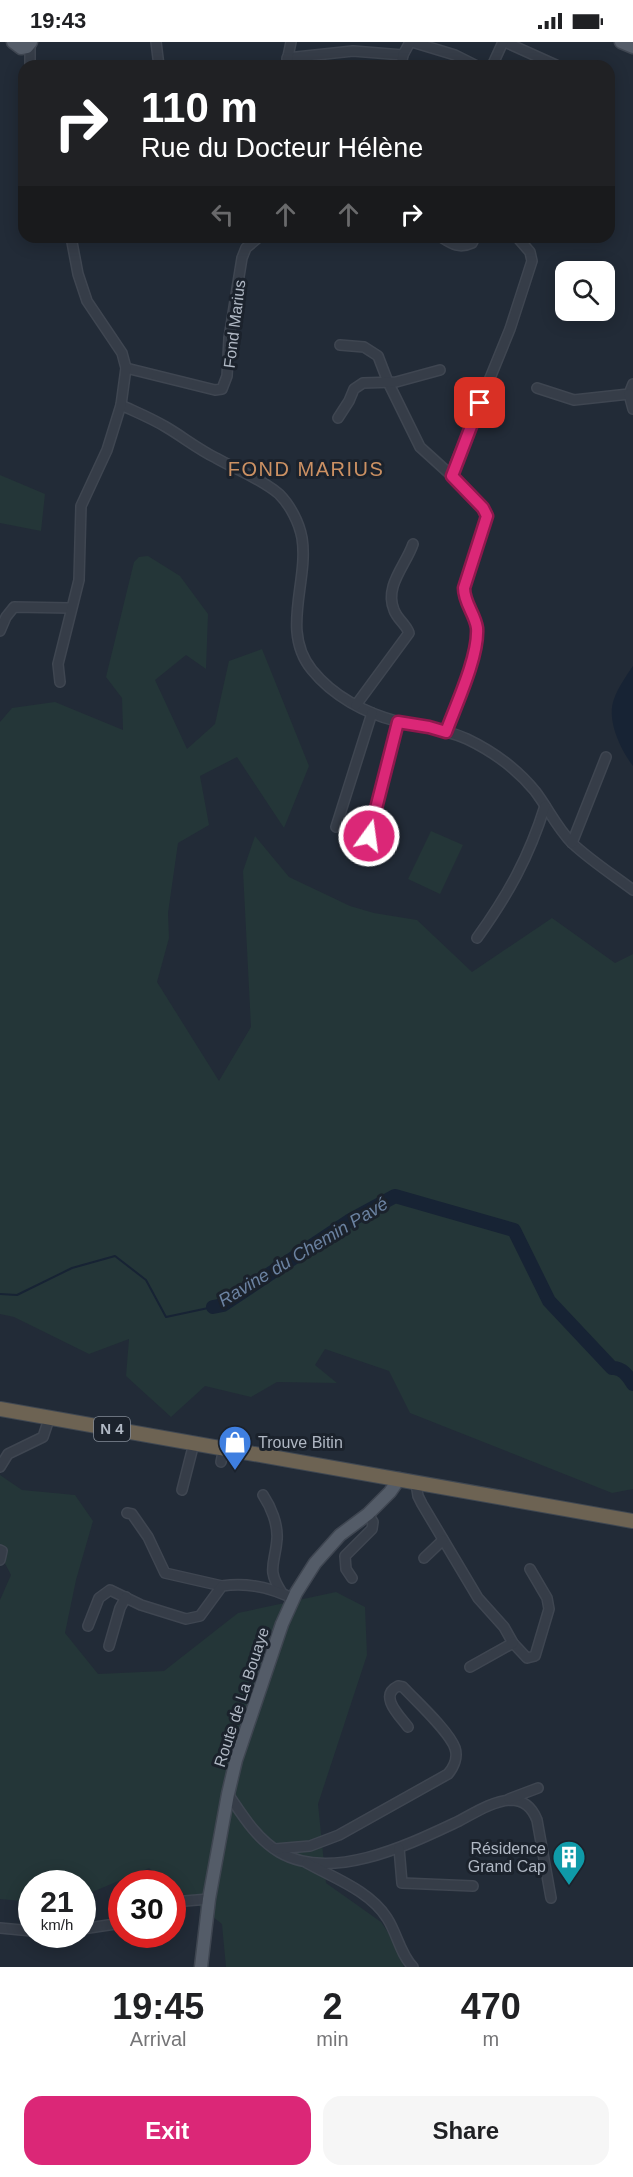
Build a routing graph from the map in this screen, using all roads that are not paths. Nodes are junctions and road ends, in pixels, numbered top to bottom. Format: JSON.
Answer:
{"nodes":[{"id":1,"x":156,"y":42,"type":"edge"},
{"id":2,"x":291,"y":42,"type":"edge"},
{"id":3,"x":411,"y":42,"type":"edge"},
{"id":4,"x":504,"y":42,"type":"edge"},
{"id":5,"x":621,"y":42,"type":"edge"},
{"id":6,"x":30,"y":43,"type":"edge"},
{"id":7,"x":14,"y":44,"type":"edge"},
{"id":8,"x":633,"y":47,"type":"edge"},
{"id":9,"x":403,"y":55,"type":"junction"},
{"id":10,"x":27,"y":60,"type":"edge"},
{"id":11,"x":30,"y":60,"type":"edge"},
{"id":12,"x":158,"y":60,"type":"edge"},
{"id":13,"x":286,"y":60,"type":"edge"},
{"id":14,"x":298,"y":60,"type":"edge"},
{"id":15,"x":402,"y":60,"type":"edge"},
{"id":16,"x":465,"y":60,"type":"edge"},
{"id":17,"x":495,"y":60,"type":"edge"},
{"id":18,"x":545,"y":60,"type":"edge"},
{"id":19,"x":72,"y":243,"type":"edge"},
{"id":20,"x":252,"y":243,"type":"edge"},
{"id":21,"x":450,"y":243,"type":"edge"},
{"id":22,"x":472,"y":243,"type":"edge"},
{"id":23,"x":523,"y":243,"type":"edge"},
{"id":24,"x":340,"y":345,"type":"dead end"},
{"id":25,"x":126,"y":368,"type":"junction"},
{"id":26,"x":440,"y":370,"type":"dead end"},
{"id":27,"x":388,"y":382,"type":"junction"},
{"id":28,"x":633,"y":384,"type":"edge"},
{"id":29,"x":537,"y":388,"type":"dead end"},
{"id":30,"x":628,"y":394,"type":"junction"},
{"id":31,"x":121,"y":405,"type":"junction"},
{"id":32,"x":633,"y":409,"type":"edge"},
{"id":33,"x":338,"y":418,"type":"dead end"},
{"id":34,"x":452,"y":476,"type":"junction"},
{"id":35,"x":413,"y":544,"type":"dead end"},
{"id":36,"x":70,"y":608,"type":"junction"},
{"id":37,"x":0,"y":631,"type":"edge"},
{"id":38,"x":60,"y":682,"type":"dead end"},
{"id":39,"x":356,"y":705,"type":"junction"},
{"id":40,"x":372,"y":713,"type":"junction"},
{"id":41,"x":398,"y":722,"type":"junction"},
{"id":42,"x":446,"y":732,"type":"junction"},
{"id":43,"x":606,"y":757,"type":"dead end"},
{"id":44,"x":545,"y":806,"type":"junction"},
{"id":45,"x":336,"y":827,"type":"dead end"},
{"id":46,"x":369,"y":836,"type":"dead end"},
{"id":47,"x":572,"y":843,"type":"junction"},
{"id":48,"x":633,"y":890,"type":"edge"},
{"id":49,"x":477,"y":938,"type":"dead end"},
{"id":50,"x":0,"y":1409,"type":"edge"},
{"id":51,"x":49,"y":1419,"type":"junction"},
{"id":52,"x":194,"y":1443,"type":"junction"},
{"id":53,"x":224,"y":1448,"type":"junction"},
{"id":54,"x":221,"y":1462,"type":"dead end"},
{"id":55,"x":0,"y":1467,"type":"edge"},
{"id":56,"x":399,"y":1479,"type":"junction"},
{"id":57,"x":416,"y":1483,"type":"junction"},
{"id":58,"x":182,"y":1490,"type":"dead end"},
{"id":59,"x":263,"y":1495,"type":"dead end"},
{"id":60,"x":127,"y":1513,"type":"dead end"},
{"id":61,"x":368,"y":1514,"type":"junction"},
{"id":62,"x":633,"y":1521,"type":"edge"},
{"id":63,"x":443,"y":1540,"type":"junction"},
{"id":64,"x":0,"y":1550,"type":"edge"},
{"id":65,"x":424,"y":1558,"type":"dead end"},
{"id":66,"x":0,"y":1560,"type":"edge"},
{"id":67,"x":530,"y":1569,"type":"dead end"},
{"id":68,"x":352,"y":1578,"type":"dead end"},
{"id":69,"x":222,"y":1586,"type":"junction"},
{"id":70,"x":288,"y":1596,"type":"junction"},
{"id":71,"x":126,"y":1598,"type":"junction"},
{"id":72,"x":88,"y":1626,"type":"dead end"},
{"id":73,"x":513,"y":1643,"type":"junction"},
{"id":74,"x":109,"y":1646,"type":"dead end"},
{"id":75,"x":470,"y":1667,"type":"dead end"},
{"id":76,"x":408,"y":1727,"type":"dead end"},
{"id":77,"x":538,"y":1788,"type":"dead end"},
{"id":78,"x":228,"y":1794,"type":"junction"},
{"id":79,"x":505,"y":1801,"type":"junction"},
{"id":80,"x":399,"y":1848,"type":"junction"},
{"id":81,"x":275,"y":1849,"type":"junction"},
{"id":82,"x":305,"y":1862,"type":"junction"},
{"id":83,"x":473,"y":1886,"type":"dead end"},
{"id":84,"x":551,"y":1898,"type":"dead end"},
{"id":85,"x":209,"y":1899,"type":"junction"},
{"id":86,"x":186,"y":1901,"type":"edge"},
{"id":87,"x":1,"y":1926,"type":"edge"},
{"id":88,"x":18,"y":1929,"type":"edge"},
{"id":89,"x":201,"y":1967,"type":"edge"},
{"id":90,"x":413,"y":1967,"type":"edge"}],
"edges":[{"from":1,"to":12,"type":"street"},
{"from":2,"to":13,"type":"street"},
{"from":3,"to":9,"type":"street"},
{"from":3,"to":16,"type":"street"},
{"from":4,"to":17,"type":"street"},
{"from":4,"to":18,"type":"street"},
{"from":5,"to":8,"type":"main road"},
{"from":6,"to":7,"type":"main road"},
{"from":6,"to":11,"type":"street"},
{"from":7,"to":10,"type":"street"},
{"from":9,"to":14,"type":"street"},
{"from":9,"to":15,"type":"street"},
{"from":19,"to":25,"type":"street"},
{"from":20,"to":25,"type":"street","name":"Fond Marius"},
{"from":21,"to":22,"type":"street"},
{"from":23,"to":34,"type":"street"},
{"from":24,"to":27,"type":"street"},
{"from":25,"to":31,"type":"street"},
{"from":26,"to":27,"type":"street"},
{"from":27,"to":33,"type":"street"},
{"from":27,"to":34,"type":"street"},
{"from":28,"to":30,"type":"street"},
{"from":29,"to":30,"type":"street"},
{"from":30,"to":32,"type":"street"},
{"from":31,"to":36,"type":"street"},
{"from":31,"to":39,"type":"street"},
{"from":34,"to":42,"type":"street"},
{"from":35,"to":39,"type":"street"},
{"from":36,"to":37,"type":"street"},
{"from":36,"to":38,"type":"street"},
{"from":39,"to":40,"type":"street"},
{"from":40,"to":41,"type":"street"},
{"from":40,"to":45,"type":"street"},
{"from":41,"to":42,"type":"street"},
{"from":41,"to":46,"type":"street"},
{"from":42,"to":44,"type":"street"},
{"from":43,"to":47,"type":"street"},
{"from":44,"to":47,"type":"street"},
{"from":44,"to":49,"type":"street"},
{"from":47,"to":48,"type":"street"},
{"from":50,"to":51,"type":"highway","number":"N 4"},
{"from":51,"to":52,"type":"highway","number":"N 4"},
{"from":51,"to":55,"type":"street"},
{"from":52,"to":53,"type":"highway","number":"N 4"},
{"from":52,"to":58,"type":"street"},
{"from":53,"to":54,"type":"street"},
{"from":53,"to":56,"type":"highway","number":"N 4"},
{"from":56,"to":57,"type":"highway","number":"N 4"},
{"from":56,"to":61,"type":"main road","name":"Route de La Bouaye"},
{"from":57,"to":62,"type":"highway","number":"N 4"},
{"from":57,"to":63,"type":"street"},
{"from":59,"to":70,"type":"street"},
{"from":60,"to":69,"type":"street"},
{"from":61,"to":68,"type":"street"},
{"from":61,"to":70,"type":"main road","name":"Route de La Bouaye"},
{"from":63,"to":65,"type":"street"},
{"from":63,"to":73,"type":"street"},
{"from":64,"to":66,"type":"street"},
{"from":67,"to":73,"type":"street"},
{"from":69,"to":70,"type":"street"},
{"from":69,"to":71,"type":"street"},
{"from":70,"to":78,"type":"main road","name":"Route de La Bouaye"},
{"from":71,"to":72,"type":"street"},
{"from":71,"to":74,"type":"street"},
{"from":73,"to":75,"type":"street"},
{"from":76,"to":81,"type":"street"},
{"from":77,"to":79,"type":"street"},
{"from":78,"to":81,"type":"street"},
{"from":78,"to":85,"type":"main road","name":"Route de La Bouaye"},
{"from":79,"to":80,"type":"street"},
{"from":79,"to":84,"type":"street"},
{"from":80,"to":82,"type":"street"},
{"from":80,"to":83,"type":"street"},
{"from":81,"to":82,"type":"street"},
{"from":82,"to":90,"type":"street"},
{"from":85,"to":86,"type":"street"},
{"from":85,"to":89,"type":"main road","name":"Route de La Bouaye"},
{"from":87,"to":88,"type":"street"}]}
